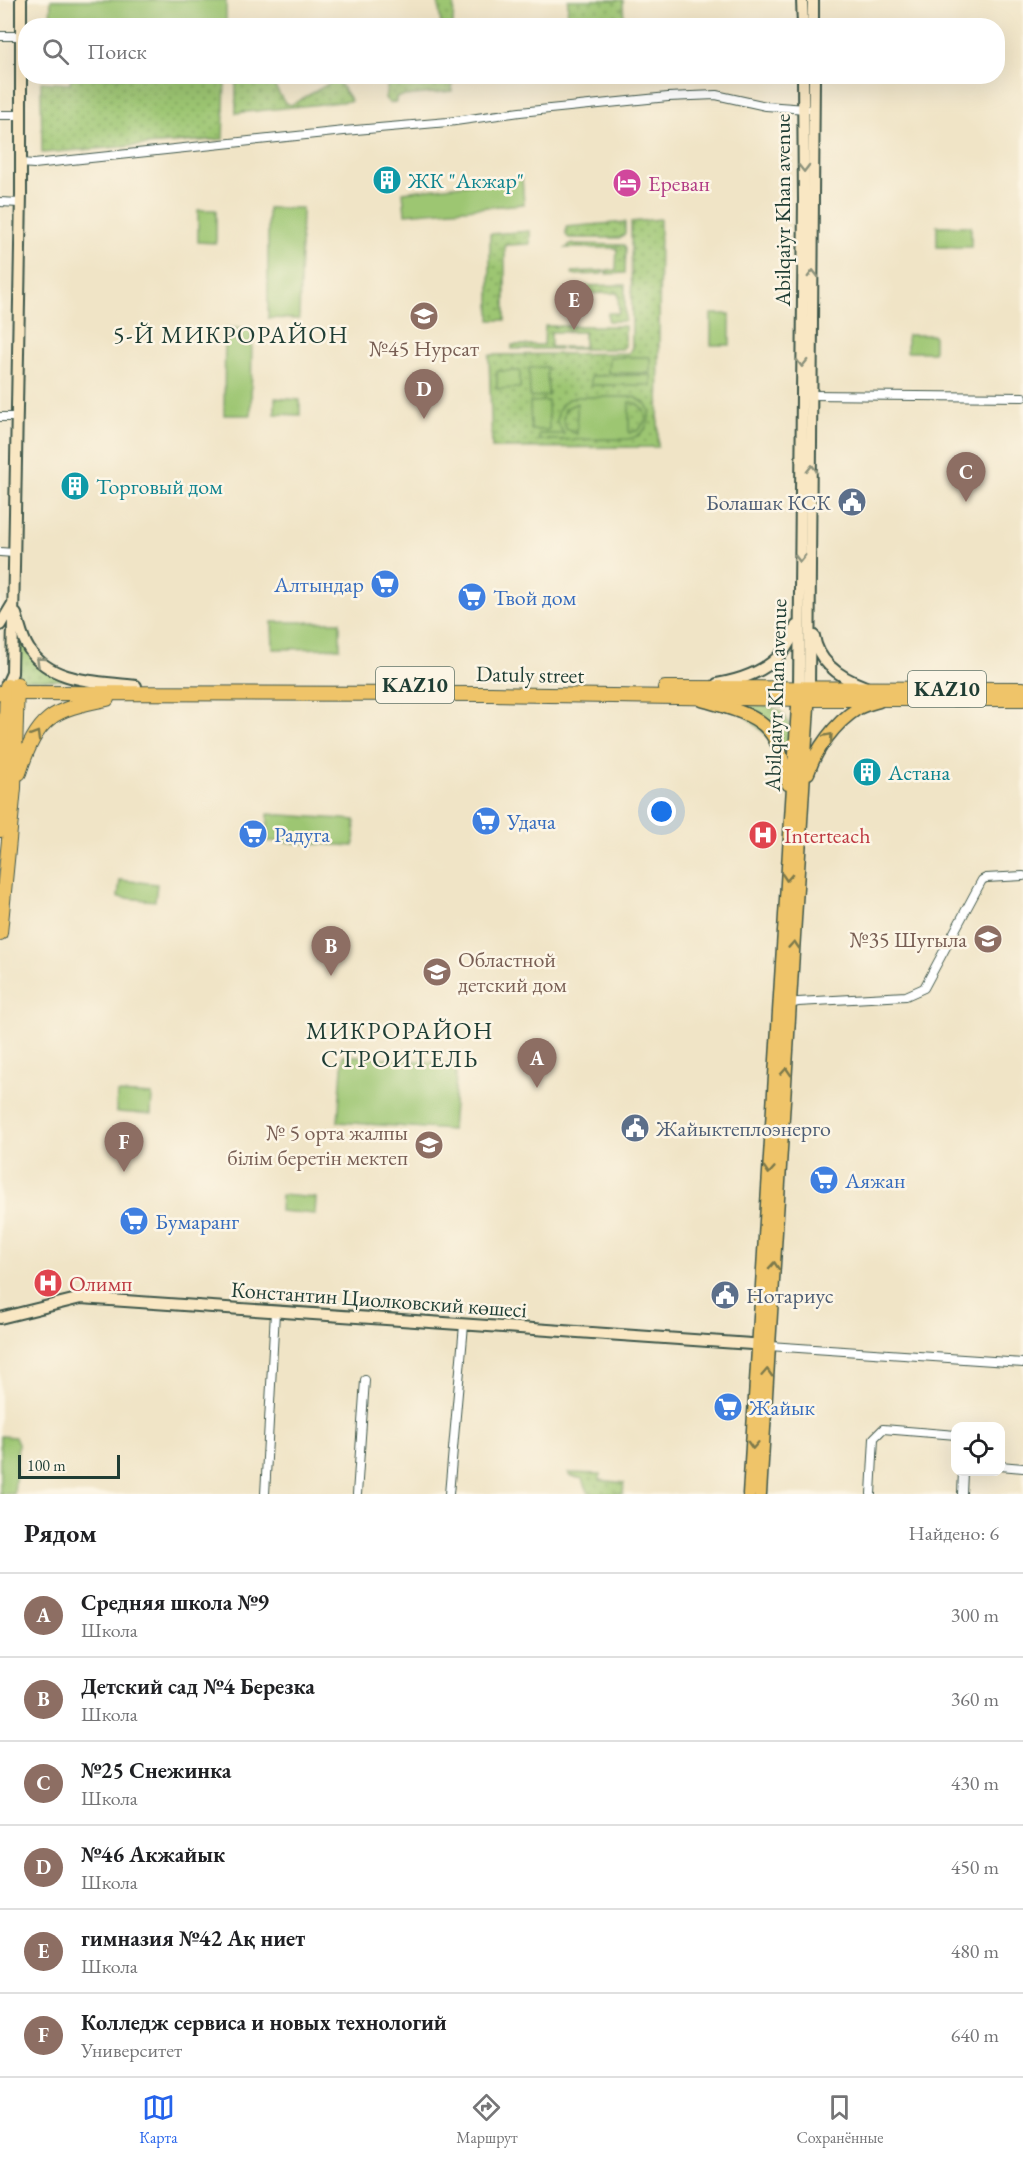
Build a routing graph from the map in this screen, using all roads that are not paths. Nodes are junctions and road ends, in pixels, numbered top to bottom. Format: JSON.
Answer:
{"nodes":[{"id":1,"x":21,"y":0,"type":"edge"},
{"id":2,"x":802,"y":0,"type":"edge"},
{"id":3,"x":813,"y":0,"type":"edge"},
{"id":4,"x":21,"y":18,"type":"edge"},
{"id":5,"x":802,"y":18,"type":"edge"},
{"id":6,"x":813,"y":18,"type":"edge"},
{"id":7,"x":0,"y":36,"type":"edge"},
{"id":8,"x":18,"y":36,"type":"edge"},
{"id":9,"x":21,"y":84,"type":"edge"},
{"id":10,"x":804,"y":84,"type":"edge"},
{"id":11,"x":813,"y":84,"type":"edge"},
{"id":12,"x":809,"y":108,"type":"junction"},
{"id":13,"x":0,"y":115,"type":"edge"},
{"id":14,"x":21,"y":115,"type":"junction"},
{"id":15,"x":21,"y":163,"type":"junction"},
{"id":16,"x":0,"y":202,"type":"edge"},
{"id":17,"x":20,"y":203,"type":"junction"},
{"id":18,"x":807,"y":395,"type":"junction"},
{"id":19,"x":1023,"y":397,"type":"edge"},
{"id":20,"x":0,"y":417,"type":"edge"},
{"id":21,"x":17,"y":417,"type":"junction"},
{"id":22,"x":0,"y":552,"type":"edge"},
{"id":23,"x":14,"y":553,"type":"junction"},
{"id":24,"x":13,"y":602,"type":"junction"},
{"id":25,"x":805,"y":612,"type":"junction"},
{"id":26,"x":0,"y":625,"type":"edge"},
{"id":27,"x":9,"y":686,"type":"edge"},
{"id":28,"x":871,"y":688,"type":"junction"},
{"id":29,"x":1023,"y":689,"type":"edge"},
{"id":30,"x":136,"y":690,"type":"junction"},
{"id":31,"x":694,"y":693,"type":"junction"},
{"id":32,"x":804,"y":694,"type":"junction"},
{"id":33,"x":883,"y":699,"type":"junction"},
{"id":34,"x":1023,"y":699,"type":"edge"},
{"id":35,"x":0,"y":764,"type":"edge"},
{"id":36,"x":9,"y":788,"type":"junction"},
{"id":37,"x":804,"y":788,"type":"junction"},
{"id":38,"x":791,"y":818,"type":"junction"},
{"id":39,"x":0,"y":830,"type":"edge"},
{"id":40,"x":1023,"y":876,"type":"edge"},
{"id":41,"x":0,"y":933,"type":"edge"},
{"id":42,"x":784,"y":1005,"type":"junction"},
{"id":43,"x":275,"y":1311,"type":"junction"},
{"id":44,"x":0,"y":1318,"type":"edge"},
{"id":45,"x":464,"y":1324,"type":"junction"},
{"id":46,"x":764,"y":1345,"type":"junction"},
{"id":47,"x":1023,"y":1363,"type":"edge"},
{"id":48,"x":365,"y":1380,"type":"dead end"},
{"id":49,"x":951,"y":1435,"type":"edge"},
{"id":50,"x":1005,"y":1466,"type":"edge"},
{"id":51,"x":1023,"y":1468,"type":"edge"},
{"id":52,"x":963,"y":1476,"type":"edge"},
{"id":53,"x":265,"y":1494,"type":"edge"},
{"id":54,"x":357,"y":1494,"type":"edge"},
{"id":55,"x":449,"y":1494,"type":"edge"},
{"id":56,"x":749,"y":1494,"type":"edge"},
{"id":57,"x":760,"y":1494,"type":"edge"},
{"id":58,"x":871,"y":1494,"type":"edge"},
{"id":59,"x":962,"y":1494,"type":"edge"}],
"edges":[{"from":1,"to":4,"type":"main road"},
{"from":2,"to":5,"type":"main road"},
{"from":3,"to":6,"type":"main road"},
{"from":7,"to":8,"type":"street"},
{"from":9,"to":14,"type":"main road"},
{"from":10,"to":12,"type":"main road","name":"Abilqaiyr Khan avenue"},
{"from":11,"to":12,"type":"main road","name":"Abilqaiyr Khan avenue"},
{"from":12,"to":15,"type":"street"},
{"from":12,"to":18,"type":"main road","name":"Abilqaiyr Khan avenue"},
{"from":13,"to":14,"type":"street"},
{"from":14,"to":15,"type":"main road"},
{"from":15,"to":17,"type":"main road"},
{"from":16,"to":17,"type":"street"},
{"from":17,"to":21,"type":"main road"},
{"from":18,"to":19,"type":"street"},
{"from":18,"to":25,"type":"main road","name":"Abilqaiyr Khan avenue"},
{"from":20,"to":21,"type":"street"},
{"from":21,"to":23,"type":"main road"},
{"from":22,"to":23,"type":"street"},
{"from":23,"to":24,"type":"main road"},
{"from":24,"to":26,"type":"main road"},
{"from":24,"to":27,"type":"main road"},
{"from":30,"to":24,"type":"main road","one_way":true},
{"from":25,"to":28,"type":"main road"},
{"from":25,"to":31,"type":"main road"},
{"from":25,"to":32,"type":"main road","name":"Abilqaiyr Khan avenue"},
{"from":27,"to":30,"type":"highway","name":"Datuly street","number":"KAZ10"},
{"from":27,"to":36,"type":"highway"},
{"from":28,"to":29,"type":"highway","name":"Datuly street","number":"KAZ10"},
{"from":28,"to":32,"type":"highway","name":"Datuly street","number":"KAZ10"},
{"from":30,"to":31,"type":"highway","name":"Datuly street","number":"KAZ10"},
{"from":36,"to":30,"type":"highway","one_way":true},
{"from":31,"to":32,"type":"highway","name":"Datuly street","number":"KAZ10"},
{"from":31,"to":38,"type":"main road"},
{"from":32,"to":33,"type":"highway","name":"Datuly street","number":"KAZ10"},
{"from":32,"to":37,"type":"main road","name":"Abilqaiyr Khan avenue"},
{"from":32,"to":38,"type":"main road","name":"Abilqaiyr Khan avenue"},
{"from":33,"to":34,"type":"highway","name":"Datuly street","number":"KAZ10"},
{"from":37,"to":33,"type":"main road","one_way":true},
{"from":35,"to":36,"type":"highway"},
{"from":36,"to":39,"type":"highway"},
{"from":36,"to":41,"type":"highway"},
{"from":42,"to":37,"type":"main road","name":"Abilqaiyr Khan avenue","one_way":true},
{"from":38,"to":42,"type":"main road","name":"Abilqaiyr Khan avenue","one_way":true},
{"from":40,"to":42,"type":"street"},
{"from":42,"to":46,"type":"main road","name":"Abilqaiyr Khan avenue"},
{"from":43,"to":44,"type":"main road","name":"Константин Циолковский көшесі"},
{"from":43,"to":45,"type":"main road","name":"Константин Циолковский көшесі"},
{"from":43,"to":53,"type":"street"},
{"from":45,"to":46,"type":"main road","name":"Константин Циолковский көшесі"},
{"from":45,"to":55,"type":"street"},
{"from":46,"to":47,"type":"street"},
{"from":46,"to":56,"type":"main road","name":"Abilqaiyr Khan avenue","one_way":true},
{"from":57,"to":46,"type":"main road","name":"Abilqaiyr Khan avenue","one_way":true},
{"from":48,"to":54,"type":"street"},
{"from":49,"to":58,"type":"street"},
{"from":50,"to":51,"type":"street"},
{"from":52,"to":59,"type":"street"}]}
